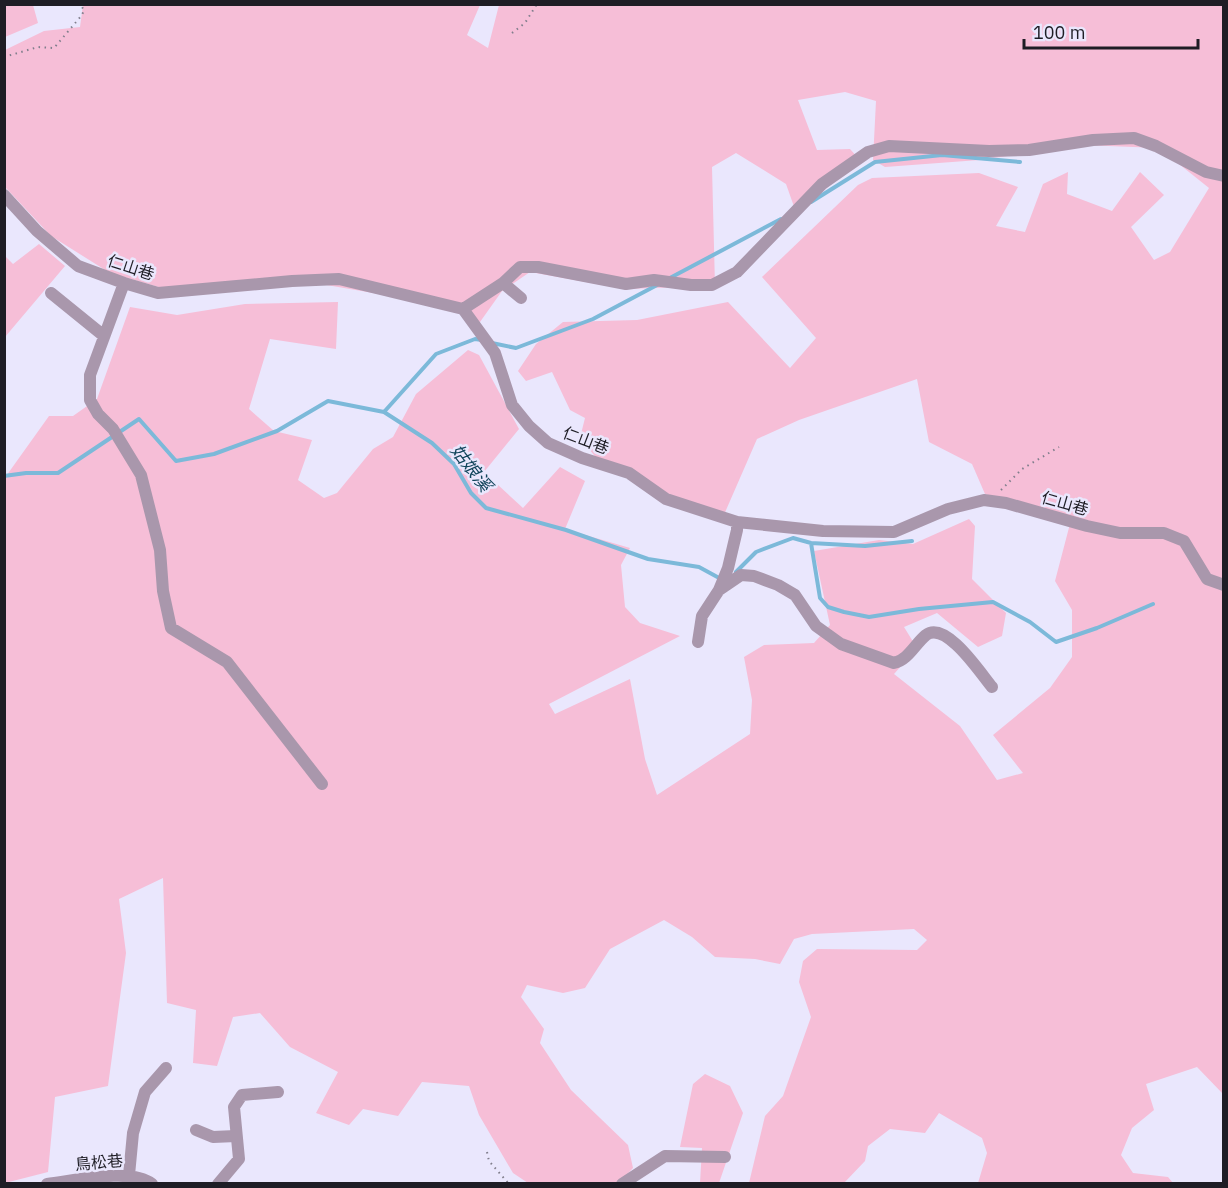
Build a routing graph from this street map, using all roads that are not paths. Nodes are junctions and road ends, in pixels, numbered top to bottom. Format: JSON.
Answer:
{"nodes":[{"id":1,"x":1224,"y":176,"type":"edge"},
{"id":2,"x":4,"y":195,"type":"edge"},
{"id":3,"x":503,"y":283,"type":"junction"},
{"id":4,"x":124,"y":284,"type":"junction"},
{"id":5,"x":51,"y":293,"type":"dead end"},
{"id":6,"x":521,"y":298,"type":"dead end"},
{"id":7,"x":463,"y":309,"type":"junction"},
{"id":8,"x":104,"y":336,"type":"junction"},
{"id":9,"x":736,"y":522,"type":"junction"},
{"id":10,"x":1224,"y":585,"type":"edge"},
{"id":11,"x":719,"y":590,"type":"junction"},
{"id":12,"x":698,"y":642,"type":"dead end"},
{"id":13,"x":992,"y":687,"type":"dead end"},
{"id":14,"x":322,"y":784,"type":"dead end"},
{"id":15,"x":166,"y":1068,"type":"dead end"},
{"id":16,"x":278,"y":1092,"type":"dead end"},
{"id":17,"x":196,"y":1130,"type":"dead end"},
{"id":18,"x":236,"y":1136,"type":"junction"},
{"id":19,"x":725,"y":1158,"type":"dead end"},
{"id":20,"x":129,"y":1175,"type":"junction"},
{"id":21,"x":52,"y":1183,"type":"edge"},
{"id":22,"x":47,"y":1184,"type":"edge"},
{"id":23,"x":152,"y":1184,"type":"edge"},
{"id":24,"x":218,"y":1184,"type":"edge"},
{"id":25,"x":622,"y":1184,"type":"edge"}],
"edges":[{"from":1,"to":3,"type":"lane"},
{"from":2,"to":4,"type":"lane","name":"仁山巷"},
{"from":3,"to":6,"type":"lane"},
{"from":3,"to":7,"type":"lane"},
{"from":4,"to":7,"type":"lane","name":"仁山巷"},
{"from":4,"to":8,"type":"lane"},
{"from":5,"to":8,"type":"lane"},
{"from":7,"to":9,"type":"lane","name":"仁山巷"},
{"from":8,"to":14,"type":"lane"},
{"from":9,"to":10,"type":"lane","name":"仁山巷"},
{"from":9,"to":11,"type":"lane"},
{"from":11,"to":12,"type":"lane"},
{"from":11,"to":13,"type":"lane"},
{"from":15,"to":20,"type":"lane"},
{"from":16,"to":18,"type":"lane"},
{"from":17,"to":18,"type":"lane"},
{"from":18,"to":24,"type":"lane"},
{"from":19,"to":25,"type":"lane"},
{"from":20,"to":21,"type":"lane","name":"鳥松巷"},
{"from":20,"to":23,"type":"lane","name":"鳥松巷"},
{"from":21,"to":22,"type":"lane","name":"鳥松巷"}]}
